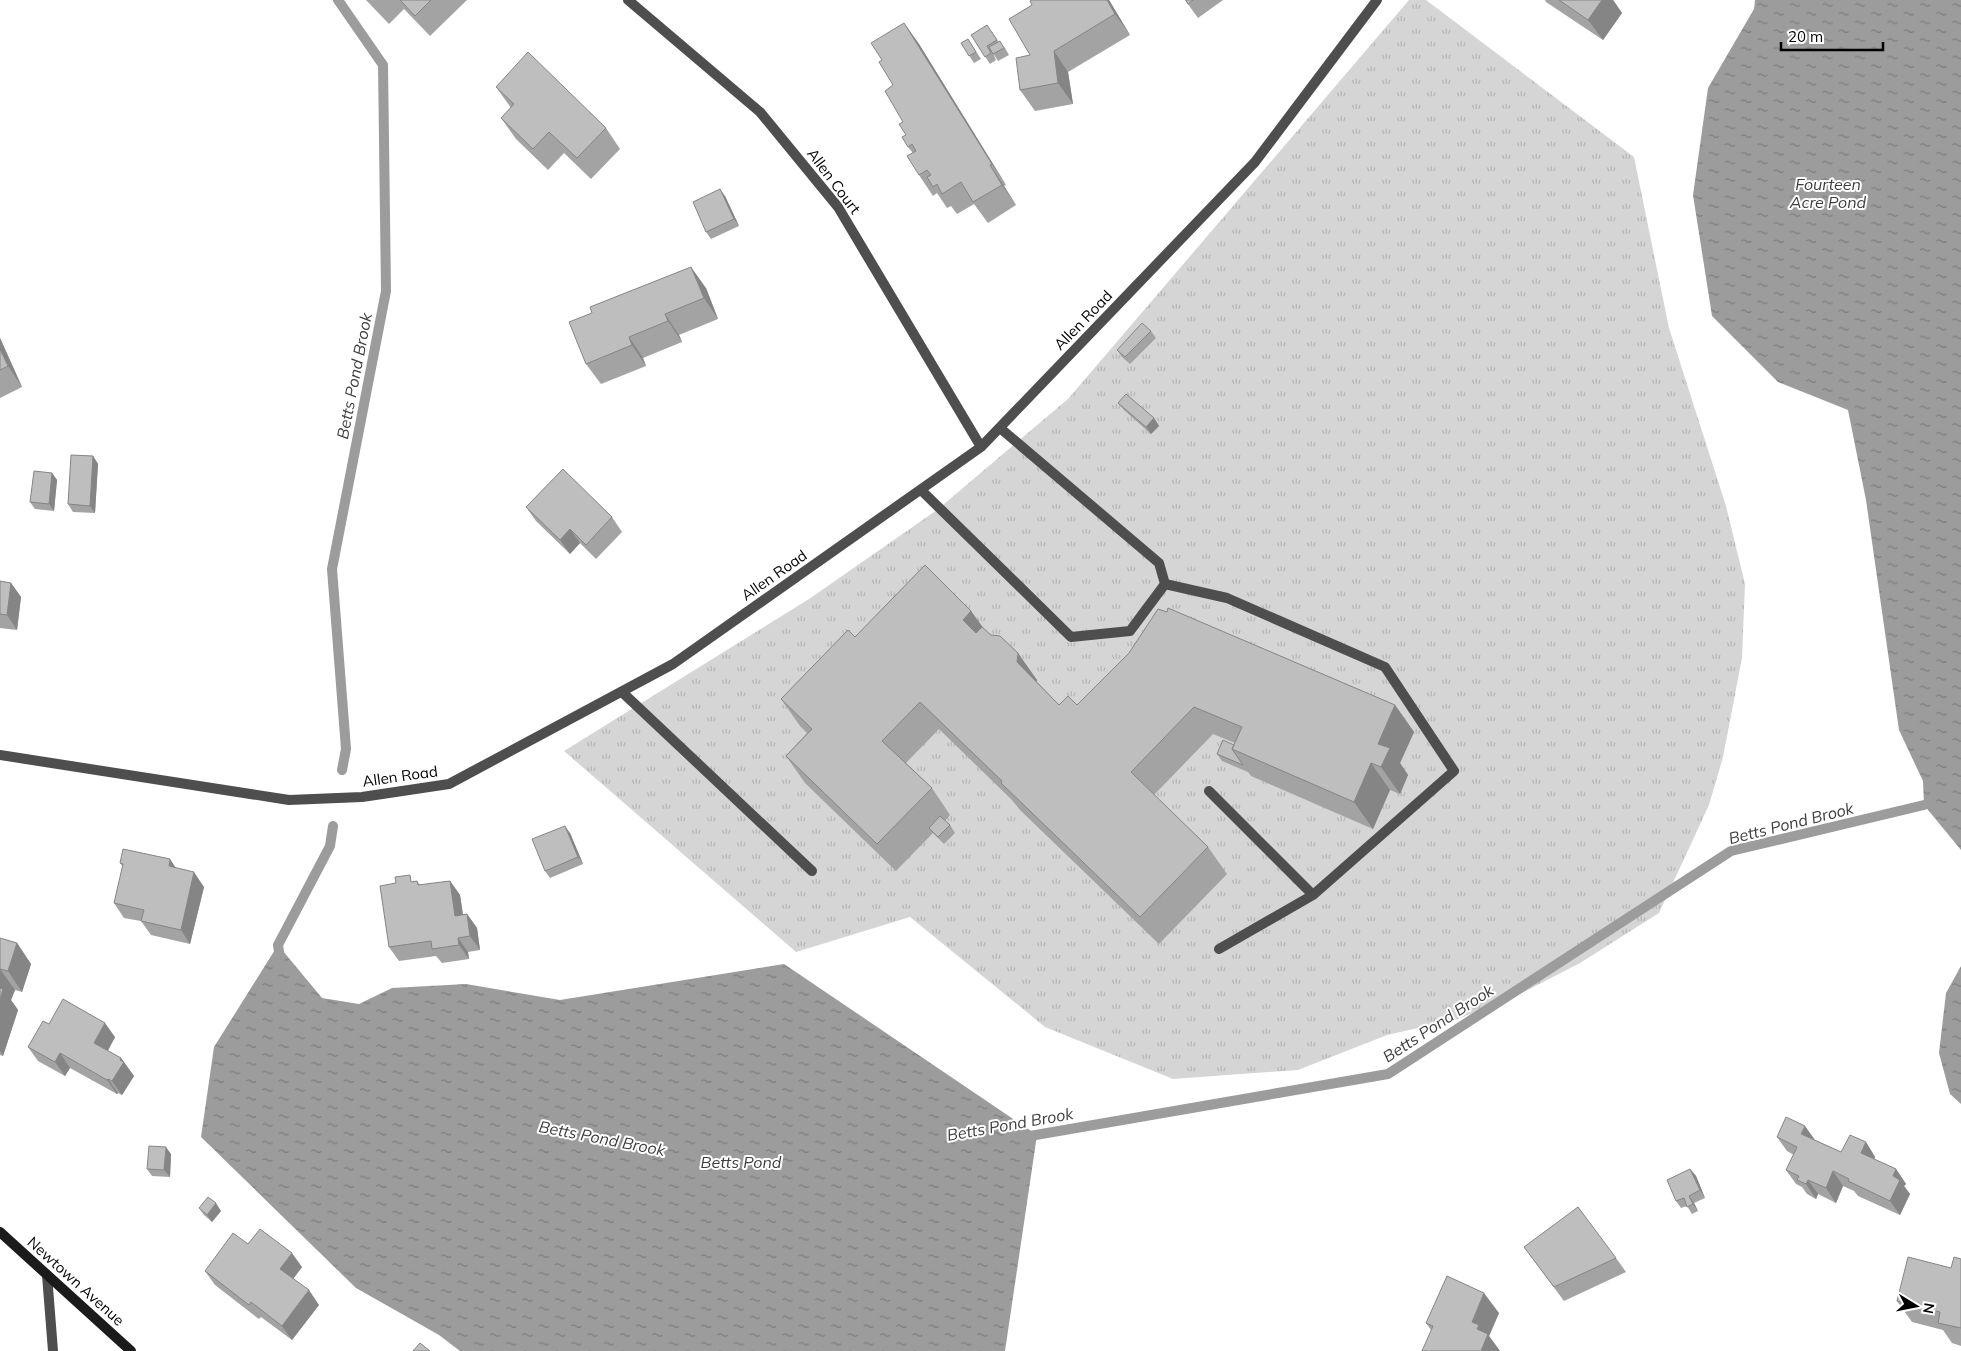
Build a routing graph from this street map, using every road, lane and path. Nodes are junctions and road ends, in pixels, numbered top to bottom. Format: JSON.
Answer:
{"nodes":[{"id":1,"x":628,"y":0,"type":"edge"},
{"id":2,"x":1377,"y":0,"type":"edge"},
{"id":3,"x":1000,"y":428,"type":"junction"},
{"id":4,"x":981,"y":447,"type":"junction"},
{"id":5,"x":921,"y":490,"type":"junction"},
{"id":6,"x":1165,"y":584,"type":"junction"},
{"id":7,"x":622,"y":692,"type":"junction"},
{"id":8,"x":0,"y":755,"type":"edge"},
{"id":9,"x":1209,"y":790,"type":"dead end"},
{"id":10,"x":812,"y":871,"type":"dead end"},
{"id":11,"x":1313,"y":894,"type":"junction"},
{"id":12,"x":1218,"y":950,"type":"dead end"},
{"id":13,"x":0,"y":1232,"type":"edge"},
{"id":14,"x":47,"y":1275,"type":"junction"},
{"id":15,"x":52,"y":1351,"type":"edge"},
{"id":16,"x":131,"y":1351,"type":"edge"}],
"edges":[{"from":1,"to":4,"type":"street","name":"Allen Court"},
{"from":2,"to":3,"type":"street","name":"Allen Road"},
{"from":3,"to":4,"type":"street","name":"Allen Road"},
{"from":3,"to":6,"type":"street"},
{"from":4,"to":5,"type":"street","name":"Allen Road"},
{"from":5,"to":6,"type":"street"},
{"from":5,"to":7,"type":"street","name":"Allen Road"},
{"from":6,"to":11,"type":"street"},
{"from":7,"to":8,"type":"street","name":"Allen Road"},
{"from":7,"to":10,"type":"street"},
{"from":9,"to":11,"type":"street"},
{"from":11,"to":12,"type":"street"},
{"from":13,"to":14,"type":"main road","name":"Newtown Avenue"},
{"from":14,"to":15,"type":"street"},
{"from":14,"to":16,"type":"main road","name":"Newtown Avenue"}]}
